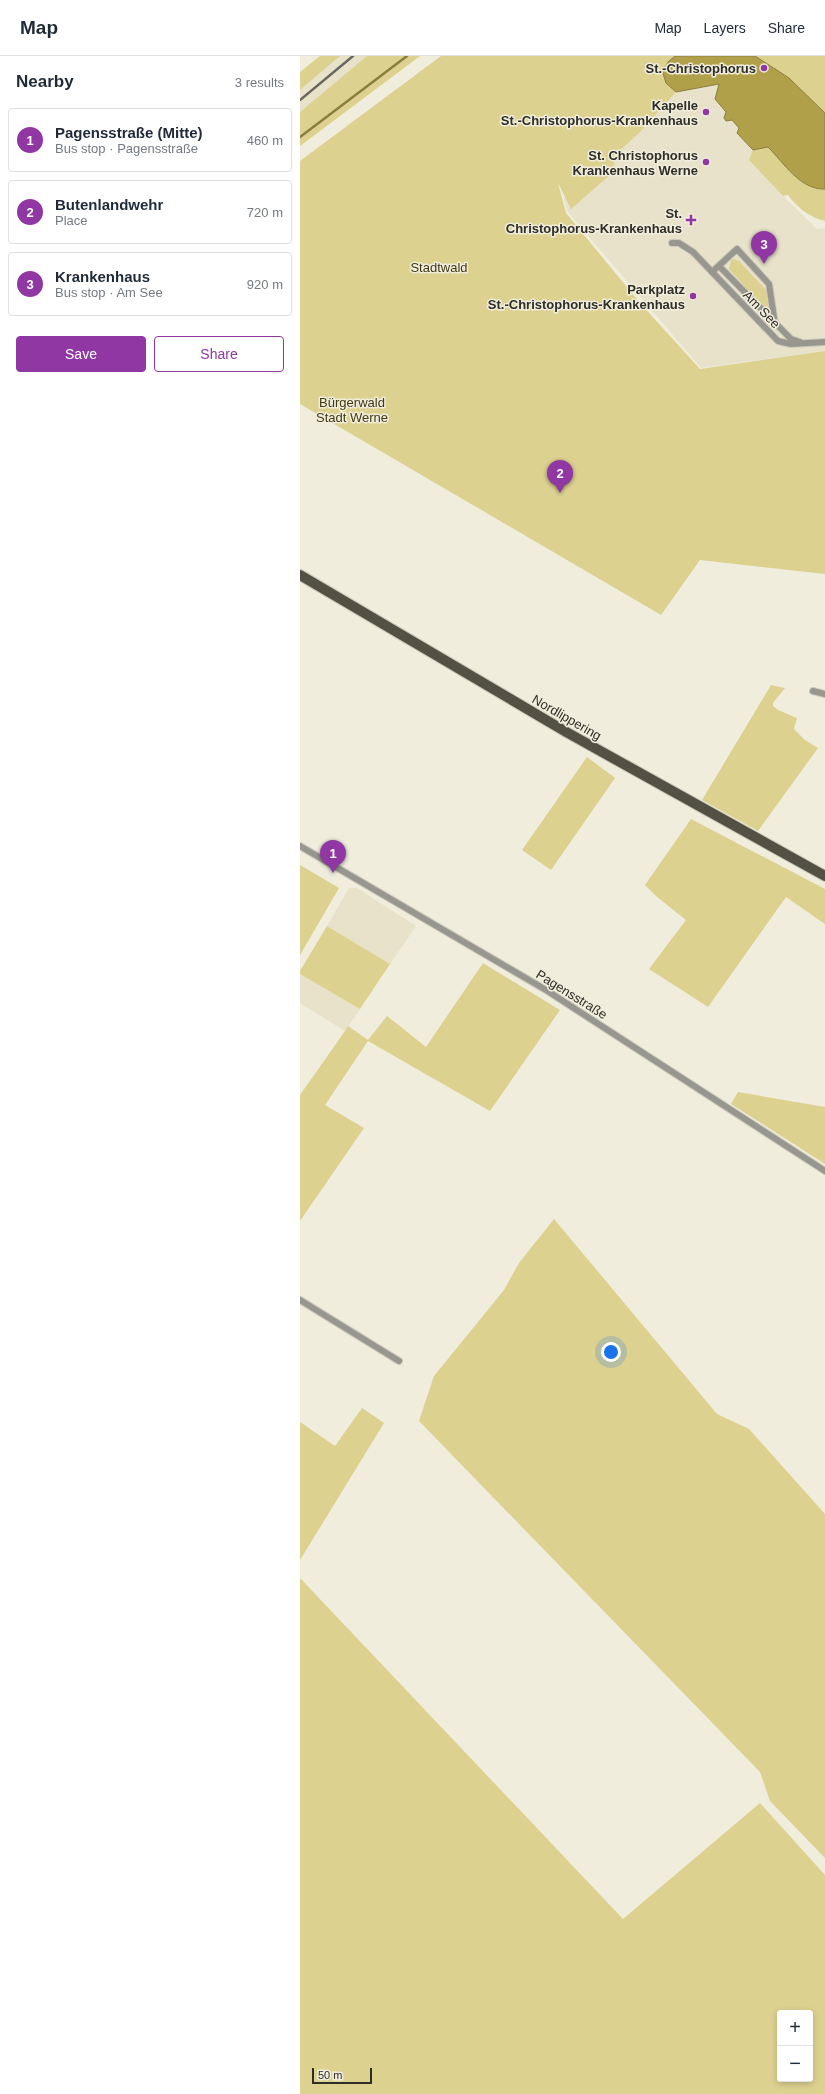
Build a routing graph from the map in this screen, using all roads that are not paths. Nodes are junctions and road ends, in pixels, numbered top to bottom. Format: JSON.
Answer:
{"nodes":[{"id":1,"x":672,"y":243,"type":"dead end"},
{"id":2,"x":719,"y":266,"type":"junction"},
{"id":3,"x":712,"y":272,"type":"junction"},
{"id":4,"x":775,"y":324,"type":"junction"},
{"id":5,"x":825,"y":342,"type":"edge"},
{"id":6,"x":805,"y":343,"type":"junction"},
{"id":7,"x":300,"y":575,"type":"edge"},
{"id":8,"x":813,"y":691,"type":"dead end"},
{"id":9,"x":825,"y":694,"type":"edge"},
{"id":10,"x":300,"y":846,"type":"edge"},
{"id":11,"x":825,"y":876,"type":"edge"},
{"id":12,"x":825,"y":1171,"type":"edge"},
{"id":13,"x":300,"y":1300,"type":"edge"},
{"id":14,"x":399,"y":1361,"type":"dead end"}],
"edges":[{"from":1,"to":3,"type":"street","name":"Am See"},
{"from":2,"to":3,"type":"street","name":"Am See"},
{"from":2,"to":4,"type":"street","name":"Am See"},
{"from":2,"to":4,"type":"street","name":"Am See"},
{"from":3,"to":6,"type":"street","name":"Am See"},
{"from":4,"to":6,"type":"street","name":"Am See"},
{"from":5,"to":6,"type":"street","name":"Am See"},
{"from":7,"to":11,"type":"main road","name":"Nordlippering"},
{"from":8,"to":9,"type":"street"},
{"from":10,"to":12,"type":"street","name":"Pagensstraße"},
{"from":13,"to":14,"type":"street"}]}
